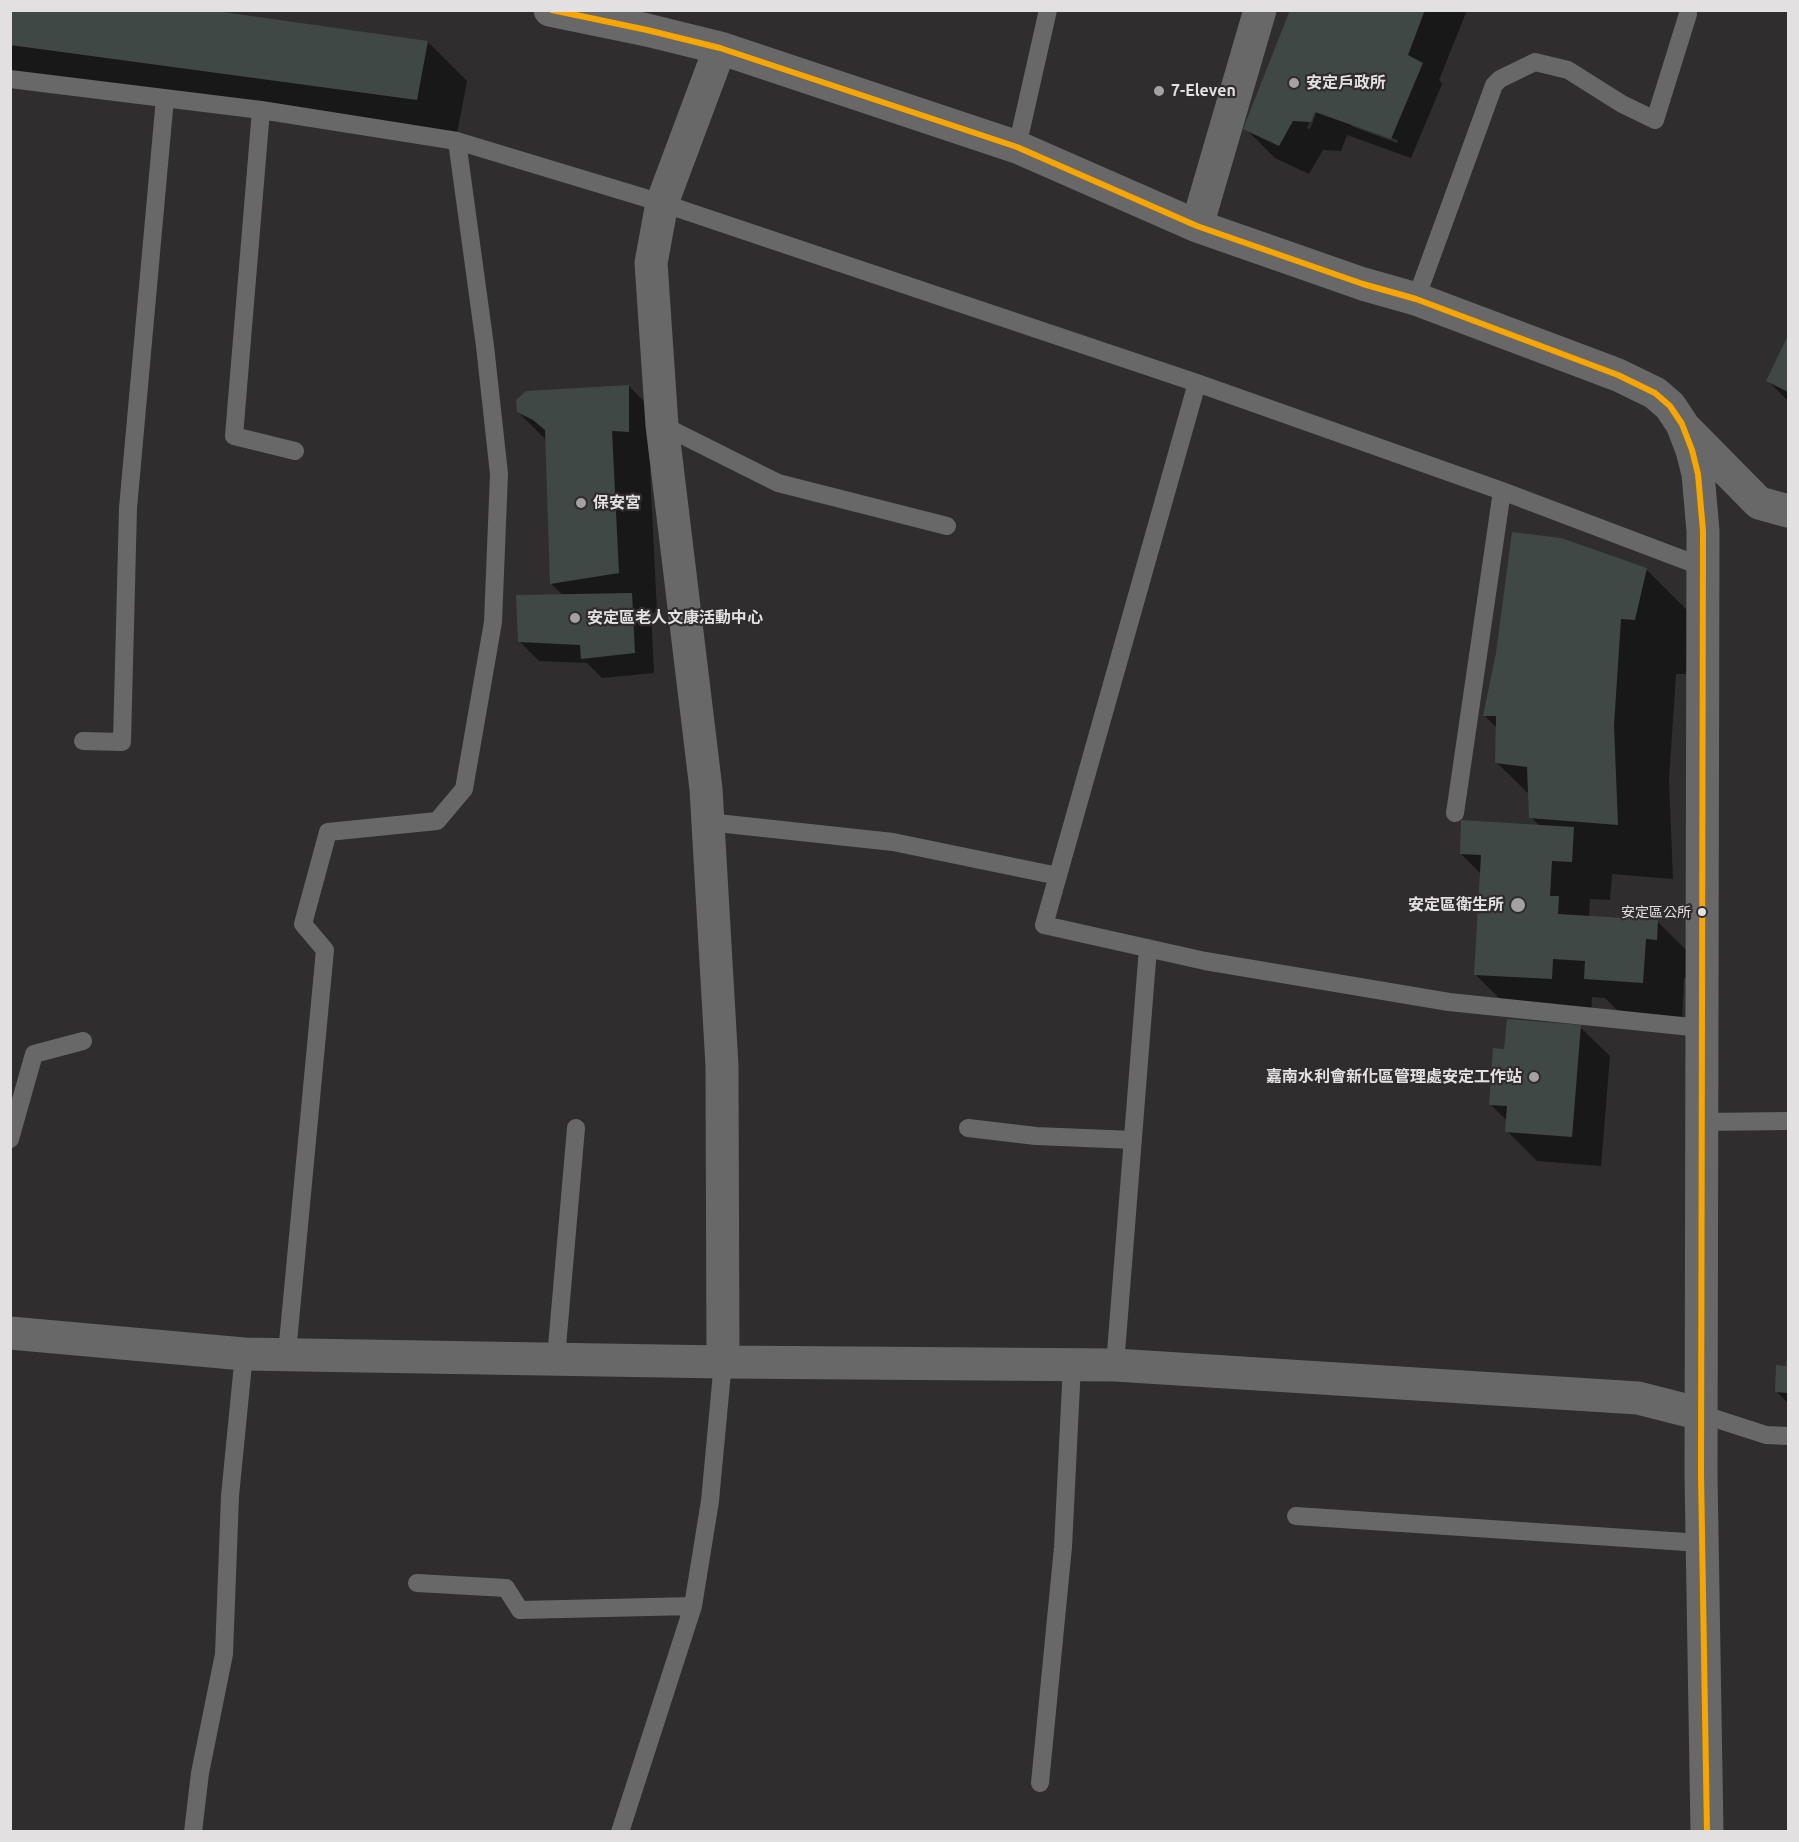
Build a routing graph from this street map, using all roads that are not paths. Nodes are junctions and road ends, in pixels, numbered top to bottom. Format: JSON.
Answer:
{"nodes":[{"id":1,"x":1048,"y":10,"type":"edge"},
{"id":2,"x":1260,"y":10,"type":"edge"},
{"id":3,"x":552,"y":11,"type":"edge"},
{"id":4,"x":1688,"y":14,"type":"dead end"},
{"id":5,"x":648,"y":20,"type":"edge"},
{"id":6,"x":720,"y":48,"type":"junction"},
{"id":7,"x":10,"y":79,"type":"edge"},
{"id":8,"x":165,"y":98,"type":"junction"},
{"id":9,"x":261,"y":110,"type":"junction"},
{"id":10,"x":457,"y":141,"type":"junction"},
{"id":11,"x":1017,"y":147,"type":"junction"},
{"id":12,"x":662,"y":203,"type":"junction"},
{"id":13,"x":1197,"y":226,"type":"junction"},
{"id":14,"x":1416,"y":299,"type":"junction"},
{"id":15,"x":1197,"y":383,"type":"junction"},
{"id":16,"x":1682,"y":424,"type":"junction"},
{"id":17,"x":662,"y":426,"type":"junction"},
{"id":18,"x":295,"y":451,"type":"dead end"},
{"id":19,"x":1502,"y":491,"type":"junction"},
{"id":20,"x":1788,"y":511,"type":"edge"},
{"id":21,"x":947,"y":526,"type":"dead end"},
{"id":22,"x":1703,"y":567,"type":"junction"},
{"id":23,"x":83,"y":741,"type":"dead end"},
{"id":24,"x":1455,"y":813,"type":"dead end"},
{"id":25,"x":708,"y":822,"type":"junction"},
{"id":26,"x":1059,"y":876,"type":"junction"},
{"id":27,"x":1148,"y":948,"type":"junction"},
{"id":28,"x":1701,"y":1028,"type":"junction"},
{"id":29,"x":83,"y":1041,"type":"dead end"},
{"id":30,"x":1788,"y":1121,"type":"edge"},
{"id":31,"x":1702,"y":1122,"type":"junction"},
{"id":32,"x":576,"y":1128,"type":"dead end"},
{"id":33,"x":968,"y":1128,"type":"dead end"},
{"id":34,"x":10,"y":1139,"type":"edge"},
{"id":35,"x":1133,"y":1140,"type":"junction"},
{"id":36,"x":10,"y":1333,"type":"edge"},
{"id":37,"x":287,"y":1353,"type":"junction"},
{"id":38,"x":244,"y":1354,"type":"junction"},
{"id":39,"x":556,"y":1358,"type":"junction"},
{"id":40,"x":723,"y":1362,"type":"junction"},
{"id":41,"x":1072,"y":1365,"type":"junction"},
{"id":42,"x":1115,"y":1365,"type":"junction"},
{"id":43,"x":1701,"y":1414,"type":"junction"},
{"id":44,"x":1788,"y":1436,"type":"edge"},
{"id":45,"x":1296,"y":1516,"type":"dead end"},
{"id":46,"x":1701,"y":1543,"type":"junction"},
{"id":47,"x":417,"y":1583,"type":"dead end"},
{"id":48,"x":693,"y":1606,"type":"junction"},
{"id":49,"x":1040,"y":1783,"type":"dead end"},
{"id":50,"x":193,"y":1832,"type":"edge"},
{"id":51,"x":620,"y":1832,"type":"edge"},
{"id":52,"x":1707,"y":1832,"type":"edge"}],
"edges":[{"from":1,"to":11,"type":"lane"},
{"from":2,"to":13,"type":"street"},
{"from":3,"to":5,"type":"street"},
{"from":4,"to":14,"type":"lane"},
{"from":5,"to":6,"type":"street"},
{"from":6,"to":11,"type":"street"},
{"from":6,"to":12,"type":"street"},
{"from":7,"to":8,"type":"lane"},
{"from":8,"to":9,"type":"lane"},
{"from":8,"to":23,"type":"lane"},
{"from":9,"to":10,"type":"lane"},
{"from":9,"to":18,"type":"lane"},
{"from":10,"to":12,"type":"lane"},
{"from":10,"to":37,"type":"lane"},
{"from":11,"to":13,"type":"street"},
{"from":12,"to":15,"type":"lane"},
{"from":12,"to":17,"type":"street"},
{"from":13,"to":14,"type":"street"},
{"from":14,"to":16,"type":"street"},
{"from":15,"to":19,"type":"lane"},
{"from":15,"to":26,"type":"lane"},
{"from":16,"to":20,"type":"street"},
{"from":16,"to":22,"type":"street"},
{"from":17,"to":21,"type":"lane"},
{"from":17,"to":25,"type":"street"},
{"from":19,"to":22,"type":"lane"},
{"from":19,"to":24,"type":"lane"},
{"from":22,"to":28,"type":"street"},
{"from":25,"to":26,"type":"lane"},
{"from":25,"to":40,"type":"street"},
{"from":26,"to":27,"type":"lane"},
{"from":27,"to":28,"type":"lane"},
{"from":27,"to":35,"type":"lane"},
{"from":28,"to":31,"type":"street"},
{"from":29,"to":34,"type":"lane"},
{"from":30,"to":31,"type":"lane"},
{"from":31,"to":43,"type":"street"},
{"from":32,"to":39,"type":"lane"},
{"from":33,"to":35,"type":"lane"},
{"from":35,"to":42,"type":"lane"},
{"from":36,"to":38,"type":"street"},
{"from":37,"to":38,"type":"street"},
{"from":37,"to":39,"type":"street"},
{"from":38,"to":50,"type":"lane"},
{"from":39,"to":40,"type":"street"},
{"from":40,"to":41,"type":"street"},
{"from":40,"to":48,"type":"lane"},
{"from":41,"to":42,"type":"street"},
{"from":41,"to":49,"type":"lane"},
{"from":42,"to":43,"type":"street"},
{"from":43,"to":44,"type":"lane"},
{"from":43,"to":46,"type":"street"},
{"from":45,"to":46,"type":"lane"},
{"from":46,"to":52,"type":"street"},
{"from":47,"to":48,"type":"lane"},
{"from":48,"to":51,"type":"lane"}]}
